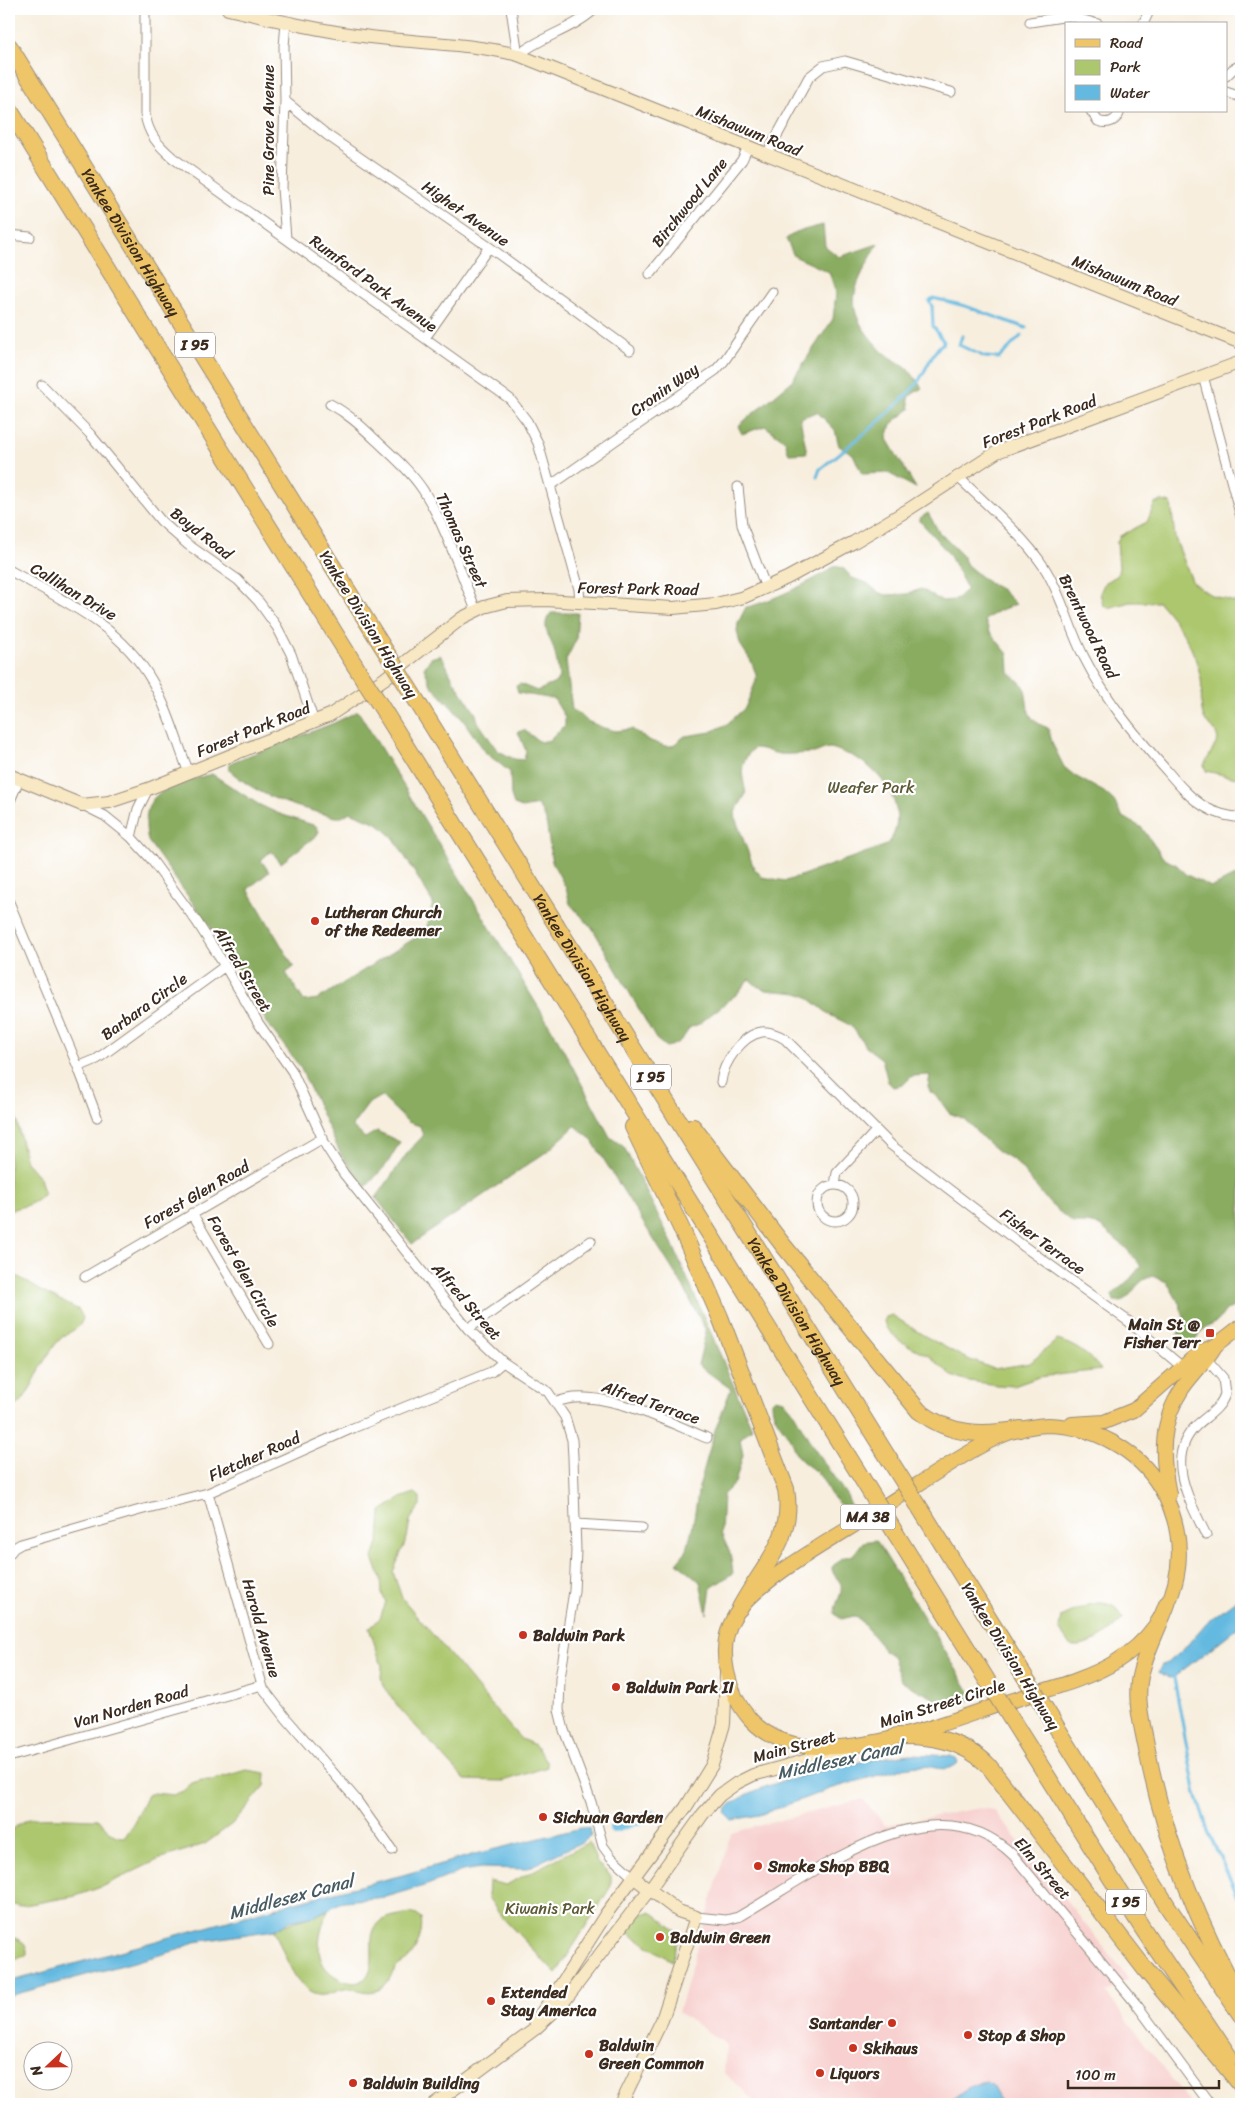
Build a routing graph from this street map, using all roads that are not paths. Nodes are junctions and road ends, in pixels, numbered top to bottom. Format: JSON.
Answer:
{"nodes":[{"id":1,"x":145,"y":9,"type":"edge"},
{"id":2,"x":228,"y":9,"type":"edge"},
{"id":3,"x":511,"y":9,"type":"edge"},
{"id":4,"x":595,"y":9,"type":"edge"},
{"id":5,"x":1150,"y":9,"type":"edge"},
{"id":6,"x":1030,"y":22,"type":"dead end"},
{"id":7,"x":1091,"y":22,"type":"edge"},
{"id":8,"x":1144,"y":22,"type":"edge"},
{"id":9,"x":286,"y":23,"type":"junction"},
{"id":10,"x":9,"y":46,"type":"edge"},
{"id":11,"x":518,"y":55,"type":"junction"},
{"id":12,"x":1241,"y":65,"type":"edge"},
{"id":13,"x":1228,"y":74,"type":"edge"},
{"id":14,"x":951,"y":92,"type":"dead end"},
{"id":15,"x":1228,"y":93,"type":"edge"},
{"id":16,"x":1241,"y":97,"type":"edge"},
{"id":17,"x":285,"y":101,"type":"junction"},
{"id":18,"x":9,"y":109,"type":"edge"},
{"id":19,"x":1092,"y":112,"type":"edge"},
{"id":20,"x":1119,"y":112,"type":"edge"},
{"id":21,"x":748,"y":146,"type":"junction"},
{"id":22,"x":767,"y":154,"type":"junction"},
{"id":23,"x":9,"y":235,"type":"edge"},
{"id":24,"x":30,"y":237,"type":"dead end"},
{"id":25,"x":286,"y":238,"type":"junction"},
{"id":26,"x":489,"y":247,"type":"junction"},
{"id":27,"x":650,"y":274,"type":"dead end"},
{"id":28,"x":772,"y":292,"type":"dead end"},
{"id":29,"x":425,"y":338,"type":"junction"},
{"id":30,"x":1241,"y":343,"type":"edge"},
{"id":31,"x":630,"y":350,"type":"dead end"},
{"id":32,"x":1241,"y":362,"type":"edge"},
{"id":33,"x":1203,"y":376,"type":"junction"},
{"id":34,"x":42,"y":384,"type":"dead end"},
{"id":35,"x":330,"y":404,"type":"dead end"},
{"id":36,"x":957,"y":476,"type":"junction"},
{"id":37,"x":550,"y":486,"type":"junction"},
{"id":38,"x":738,"y":487,"type":"dead end"},
{"id":39,"x":1241,"y":517,"type":"edge"},
{"id":40,"x":9,"y":570,"type":"edge"},
{"id":41,"x":766,"y":588,"type":"junction"},
{"id":42,"x":580,"y":603,"type":"junction"},
{"id":43,"x":476,"y":610,"type":"junction"},
{"id":44,"x":314,"y":722,"type":"junction"},
{"id":45,"x":189,"y":772,"type":"junction"},
{"id":46,"x":14,"y":777,"type":"edge"},
{"id":47,"x":148,"y":789,"type":"junction"},
{"id":48,"x":9,"y":803,"type":"edge"},
{"id":49,"x":82,"y":805,"type":"junction"},
{"id":50,"x":1241,"y":818,"type":"edge"},
{"id":51,"x":131,"y":837,"type":"junction"},
{"id":52,"x":9,"y":902,"type":"edge"},
{"id":53,"x":225,"y":966,"type":"junction"},
{"id":54,"x":625,"y":1036,"type":"junction"},
{"id":55,"x":602,"y":1061,"type":"junction"},
{"id":56,"x":78,"y":1067,"type":"junction"},
{"id":57,"x":721,"y":1082,"type":"dead end"},
{"id":58,"x":97,"y":1117,"type":"dead end"},
{"id":59,"x":875,"y":1132,"type":"junction"},
{"id":60,"x":323,"y":1138,"type":"junction"},
{"id":61,"x":835,"y":1185,"type":"junction"},
{"id":62,"x":192,"y":1213,"type":"junction"},
{"id":63,"x":592,"y":1241,"type":"dead end"},
{"id":64,"x":85,"y":1277,"type":"dead end"},
{"id":65,"x":1241,"y":1326,"type":"edge"},
{"id":66,"x":468,"y":1329,"type":"junction"},
{"id":67,"x":269,"y":1344,"type":"dead end"},
{"id":68,"x":1204,"y":1356,"type":"junction"},
{"id":69,"x":503,"y":1362,"type":"junction"},
{"id":70,"x":1188,"y":1372,"type":"junction"},
{"id":71,"x":557,"y":1402,"type":"junction"},
{"id":72,"x":1057,"y":1425,"type":"junction"},
{"id":73,"x":1020,"y":1428,"type":"junction"},
{"id":74,"x":707,"y":1438,"type":"dead end"},
{"id":75,"x":208,"y":1493,"type":"junction"},
{"id":76,"x":1175,"y":1520,"type":"junction"},
{"id":77,"x":576,"y":1524,"type":"junction"},
{"id":78,"x":642,"y":1528,"type":"dead end"},
{"id":79,"x":1206,"y":1535,"type":"dead end"},
{"id":80,"x":9,"y":1554,"type":"edge"},
{"id":81,"x":1168,"y":1604,"type":"junction"},
{"id":82,"x":740,"y":1608,"type":"junction"},
{"id":83,"x":725,"y":1661,"type":"junction"},
{"id":84,"x":262,"y":1685,"type":"junction"},
{"id":85,"x":896,"y":1736,"type":"junction"},
{"id":86,"x":869,"y":1743,"type":"junction"},
{"id":87,"x":9,"y":1757,"type":"edge"},
{"id":88,"x":392,"y":1850,"type":"dead end"},
{"id":89,"x":633,"y":1877,"type":"junction"},
{"id":90,"x":649,"y":1890,"type":"junction"},
{"id":91,"x":696,"y":1917,"type":"junction"},
{"id":92,"x":1241,"y":2000,"type":"edge"},
{"id":93,"x":1241,"y":2015,"type":"edge"},
{"id":94,"x":521,"y":2039,"type":"junction"},
{"id":95,"x":1241,"y":2074,"type":"edge"},
{"id":96,"x":1241,"y":2086,"type":"edge"},
{"id":97,"x":434,"y":2104,"type":"edge"},
{"id":98,"x":621,"y":2104,"type":"edge"},
{"id":99,"x":1210,"y":2104,"type":"edge"}],
"edges":[{"from":1,"to":25,"type":"street","name":"Rumford Park Avenue"},
{"from":2,"to":9,"type":"main road","name":"Mishawum Road"},
{"from":3,"to":11,"type":"street"},
{"from":4,"to":11,"type":"street"},
{"from":5,"to":8,"type":"street"},
{"from":6,"to":7,"type":"street"},
{"from":9,"to":11,"type":"main road","name":"Mishawum Road"},
{"from":9,"to":17,"type":"street","name":"Pine Grove Avenue"},
{"from":10,"to":54,"type":"highway","name":"Yankee Division Highway","number":"I 95","bridge":true},
{"from":11,"to":21,"type":"main road","name":"Mishawum Road"},
{"from":12,"to":13,"type":"street"},
{"from":14,"to":22,"type":"street"},
{"from":15,"to":16,"type":"street"},
{"from":17,"to":25,"type":"street","name":"Pine Grove Avenue"},
{"from":17,"to":26,"type":"street","name":"Highet Avenue"},
{"from":18,"to":55,"type":"highway","name":"Yankee Division Highway","number":"I 95","bridge":true},
{"from":19,"to":20,"type":"street"},
{"from":21,"to":22,"type":"main road","name":"Mishawum Road"},
{"from":21,"to":27,"type":"street","name":"Birchwood Lane"},
{"from":22,"to":30,"type":"main road","name":"Mishawum Road"},
{"from":23,"to":24,"type":"street"},
{"from":25,"to":29,"type":"street","name":"Rumford Park Avenue"},
{"from":26,"to":29,"type":"street"},
{"from":26,"to":31,"type":"street","name":"Highet Avenue"},
{"from":28,"to":37,"type":"street","name":"Cronin Way"},
{"from":29,"to":37,"type":"street","name":"Rumford Park Avenue"},
{"from":32,"to":33,"type":"main road","name":"Forest Park Road"},
{"from":33,"to":36,"type":"main road","name":"Forest Park Road"},
{"from":33,"to":39,"type":"street"},
{"from":34,"to":44,"type":"street","name":"Boyd Road"},
{"from":35,"to":43,"type":"street","name":"Thomas Street"},
{"from":36,"to":41,"type":"main road","name":"Forest Park Road"},
{"from":36,"to":50,"type":"street","name":"Brentwood Road"},
{"from":37,"to":42,"type":"street","name":"Rumford Park Avenue"},
{"from":38,"to":41,"type":"street"},
{"from":40,"to":45,"type":"street","name":"Callihan Drive"},
{"from":41,"to":42,"type":"main road","name":"Forest Park Road"},
{"from":42,"to":43,"type":"main road","name":"Forest Park Road"},
{"from":43,"to":44,"type":"main road","name":"Forest Park Road"},
{"from":44,"to":45,"type":"main road","name":"Forest Park Road"},
{"from":45,"to":47,"type":"main road","name":"Forest Park Road"},
{"from":46,"to":48,"type":"street"},
{"from":46,"to":49,"type":"main road","name":"Forest Park Road"},
{"from":47,"to":49,"type":"main road","name":"Forest Park Road"},
{"from":47,"to":51,"type":"street"},
{"from":49,"to":51,"type":"street","name":"Alfred Street"},
{"from":51,"to":53,"type":"street","name":"Alfred Street"},
{"from":52,"to":56,"type":"street"},
{"from":53,"to":56,"type":"street","name":"Barbara Circle"},
{"from":53,"to":60,"type":"street","name":"Alfred Street"},
{"from":54,"to":73,"type":"highway"},
{"from":54,"to":93,"type":"highway","name":"Yankee Division Highway","number":"I 95","bridge":true},
{"from":55,"to":82,"type":"highway"},
{"from":55,"to":95,"type":"highway","name":"Yankee Division Highway","number":"I 95","bridge":true},
{"from":56,"to":58,"type":"street"},
{"from":57,"to":59,"type":"street","name":"Fisher Terrace"},
{"from":59,"to":61,"type":"street"},
{"from":59,"to":70,"type":"street","name":"Fisher Terrace"},
{"from":60,"to":62,"type":"street","name":"Forest Glen Road"},
{"from":60,"to":66,"type":"street","name":"Alfred Street"},
{"from":61,"to":61,"type":"street"},
{"from":62,"to":64,"type":"street","name":"Forest Glen Road"},
{"from":62,"to":67,"type":"street","name":"Forest Glen Circle"},
{"from":63,"to":66,"type":"street"},
{"from":65,"to":68,"type":"main road","number":"MA 38"},
{"from":66,"to":69,"type":"street","name":"Alfred Street"},
{"from":68,"to":70,"type":"main road","number":"MA 38"},
{"from":68,"to":79,"type":"street"},
{"from":69,"to":71,"type":"street","name":"Alfred Street"},
{"from":69,"to":75,"type":"street","name":"Fletcher Road"},
{"from":70,"to":72,"type":"main road","number":"MA 38"},
{"from":70,"to":76,"type":"main road","number":"MA 38"},
{"from":71,"to":74,"type":"street","name":"Alfred Terrace"},
{"from":71,"to":77,"type":"street","name":"Alfred Street"},
{"from":72,"to":73,"type":"main road","name":"Main Street Circle","number":"MA 38"},
{"from":72,"to":76,"type":"main road","name":"Main Street Circle"},
{"from":73,"to":82,"type":"main road","name":"Main Street Circle","number":"MA 38"},
{"from":75,"to":80,"type":"street","name":"Fletcher Road"},
{"from":75,"to":84,"type":"street","name":"Harold Avenue"},
{"from":76,"to":81,"type":"main road","name":"Main Street Circle","number":"MA 38"},
{"from":77,"to":78,"type":"street"},
{"from":77,"to":89,"type":"street","name":"Alfred Street"},
{"from":81,"to":85,"type":"main road","name":"Main Street Circle","number":"MA 38"},
{"from":81,"to":92,"type":"highway"},
{"from":82,"to":83,"type":"main road","name":"Main Street Circle","number":"MA 38"},
{"from":83,"to":86,"type":"main road","name":"Main Street Circle"},
{"from":83,"to":89,"type":"main road","name":"Main Street","number":"MA 38"},
{"from":84,"to":87,"type":"street","name":"Van Norden Road"},
{"from":84,"to":88,"type":"street","name":"Harold Avenue"},
{"from":85,"to":86,"type":"main road","name":"Main Street Circle","number":"MA 38"},
{"from":85,"to":96,"type":"highway"},
{"from":86,"to":90,"type":"main road","name":"Main Street","number":"MA 38"},
{"from":89,"to":90,"type":"main road","name":"Elm Street"},
{"from":89,"to":94,"type":"main road","name":"Main Street","number":"MA 38"},
{"from":90,"to":91,"type":"main road","name":"Elm Street"},
{"from":90,"to":94,"type":"main road","name":"Main Street","number":"MA 38"},
{"from":91,"to":98,"type":"main road"},
{"from":91,"to":99,"type":"street","name":"Elm Street"},
{"from":94,"to":97,"type":"main road","name":"Main Street","number":"MA 38"}]}
